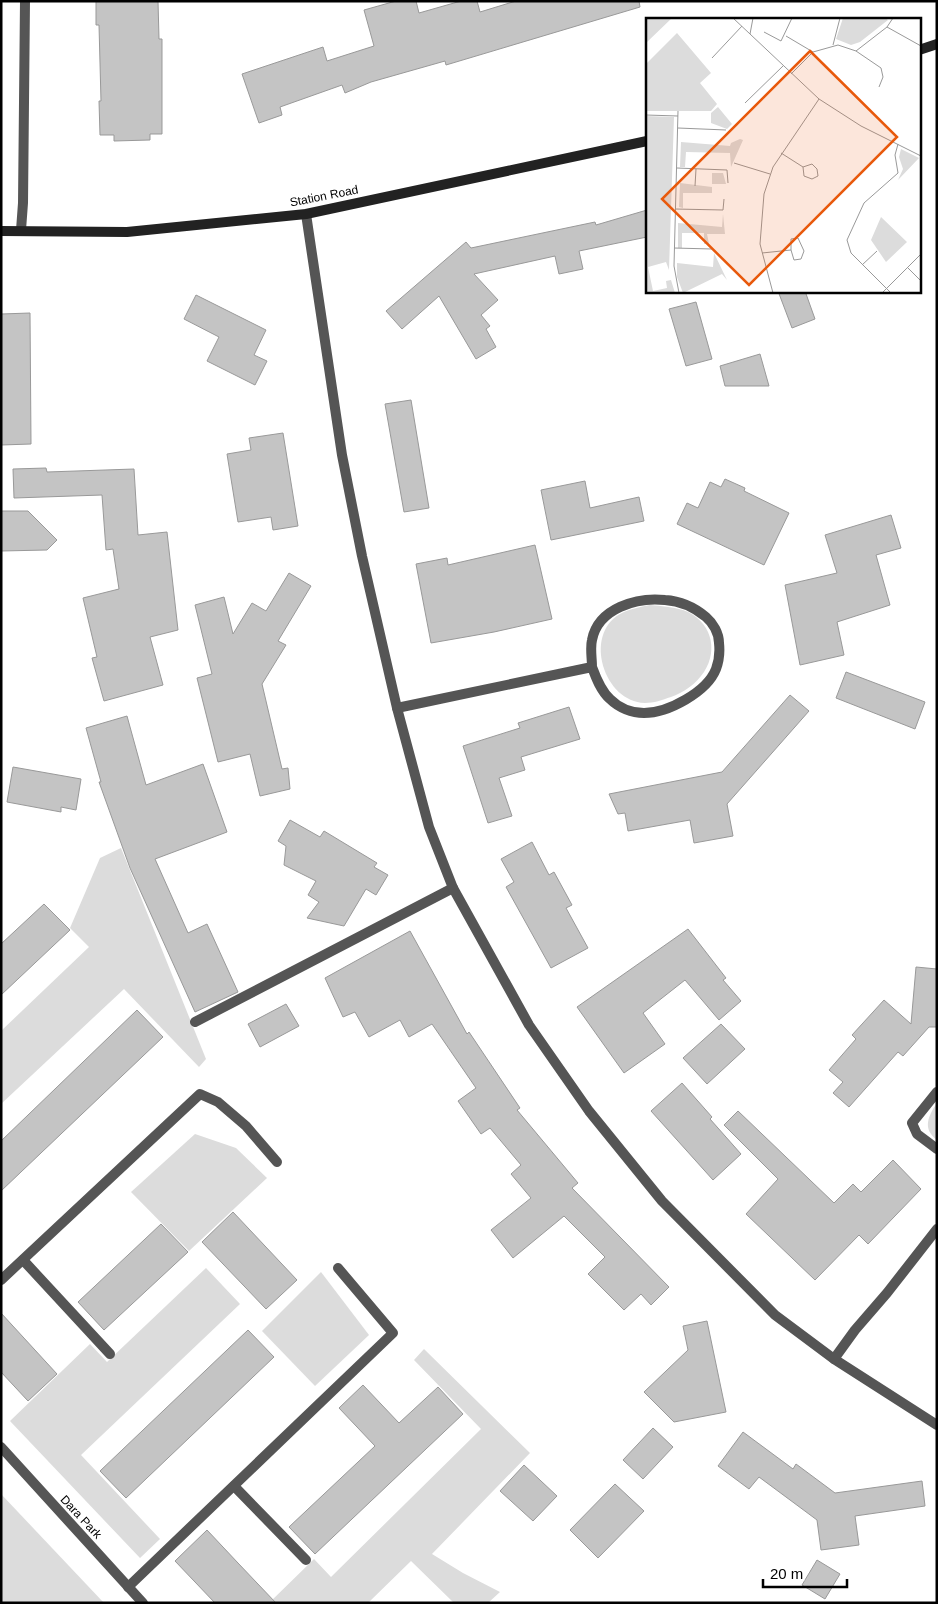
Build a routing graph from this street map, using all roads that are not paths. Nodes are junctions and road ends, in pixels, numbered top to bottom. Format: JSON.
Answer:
{"nodes":[{"id":1,"x":25,"y":1,"type":"edge"},
{"id":2,"x":937,"y":44,"type":"edge"},
{"id":3,"x":920,"y":50,"type":"edge"},
{"id":4,"x":646,"y":140,"type":"edge"},
{"id":5,"x":306,"y":214,"type":"junction"},
{"id":6,"x":22,"y":230,"type":"junction"},
{"id":7,"x":1,"y":231,"type":"edge"},
{"id":8,"x":592,"y":667,"type":"junction"},
{"id":9,"x":397,"y":708,"type":"junction"},
{"id":10,"x":453,"y":888,"type":"junction"},
{"id":11,"x":194,"y":1022,"type":"dead end"},
{"id":12,"x":937,"y":1092,"type":"edge"},
{"id":13,"x":937,"y":1149,"type":"edge"},
{"id":14,"x":277,"y":1162,"type":"dead end"},
{"id":15,"x":937,"y":1229,"type":"edge"},
{"id":16,"x":22,"y":1260,"type":"junction"},
{"id":17,"x":338,"y":1268,"type":"dead end"},
{"id":18,"x":1,"y":1280,"type":"edge"},
{"id":19,"x":110,"y":1354,"type":"dead end"},
{"id":20,"x":834,"y":1360,"type":"junction"},
{"id":21,"x":937,"y":1425,"type":"edge"},
{"id":22,"x":1,"y":1447,"type":"edge"},
{"id":23,"x":234,"y":1486,"type":"junction"},
{"id":24,"x":306,"y":1560,"type":"dead end"},
{"id":25,"x":128,"y":1587,"type":"junction"},
{"id":26,"x":143,"y":1603,"type":"edge"}],
"edges":[{"from":1,"to":6,"type":"street"},
{"from":2,"to":3,"type":"main road"},
{"from":4,"to":5,"type":"main road","name":"Station Road"},
{"from":5,"to":6,"type":"main road","name":"Station Road"},
{"from":5,"to":9,"type":"street"},
{"from":6,"to":7,"type":"main road","name":"Station Road"},
{"from":8,"to":8,"type":"street"},
{"from":8,"to":9,"type":"street"},
{"from":9,"to":10,"type":"street"},
{"from":10,"to":11,"type":"street"},
{"from":10,"to":20,"type":"street"},
{"from":12,"to":13,"type":"street"},
{"from":14,"to":16,"type":"street"},
{"from":15,"to":20,"type":"street"},
{"from":16,"to":18,"type":"street"},
{"from":16,"to":19,"type":"street"},
{"from":17,"to":23,"type":"street"},
{"from":20,"to":21,"type":"street"},
{"from":22,"to":25,"type":"street","name":"Dara Park"},
{"from":23,"to":24,"type":"street"},
{"from":23,"to":25,"type":"street"},
{"from":25,"to":26,"type":"street","name":"Dara Park"}]}
